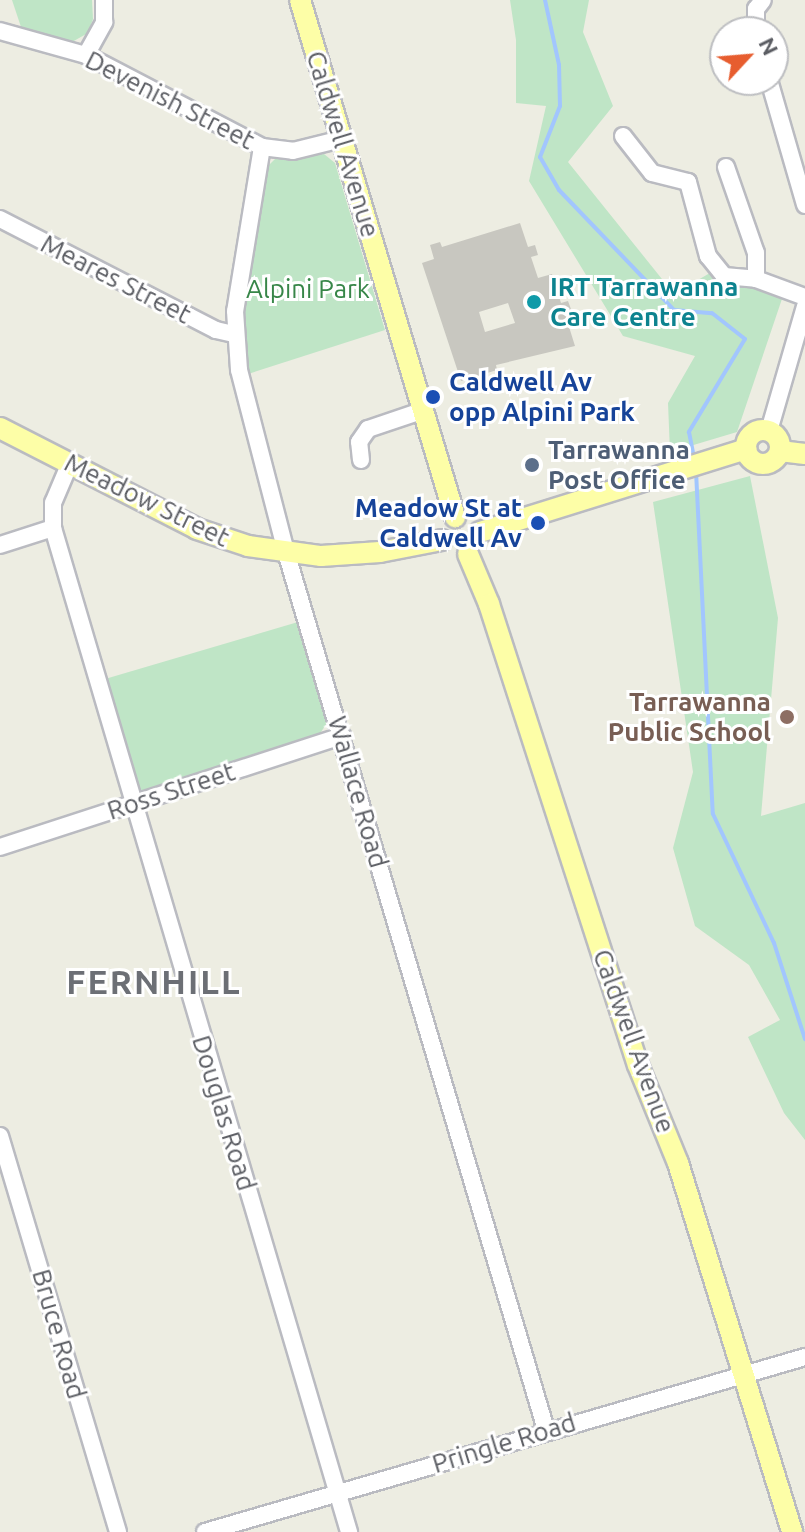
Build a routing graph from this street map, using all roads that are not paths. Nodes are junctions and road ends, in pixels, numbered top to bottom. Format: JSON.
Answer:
{"nodes":[{"id":1,"x":104,"y":0,"type":"edge"},
{"id":2,"x":300,"y":0,"type":"edge"},
{"id":3,"x":0,"y":31,"type":"edge"},
{"id":4,"x":86,"y":55,"type":"junction"},
{"id":5,"x":774,"y":96,"type":"edge"},
{"id":6,"x":623,"y":136,"type":"dead end"},
{"id":7,"x":342,"y":139,"type":"junction"},
{"id":8,"x":262,"y":147,"type":"junction"},
{"id":9,"x":726,"y":167,"type":"dead end"},
{"id":10,"x":805,"y":205,"type":"edge"},
{"id":11,"x":0,"y":219,"type":"edge"},
{"id":12,"x":756,"y":279,"type":"junction"},
{"id":13,"x":805,"y":297,"type":"edge"},
{"id":14,"x":805,"y":306,"type":"edge"},
{"id":15,"x":234,"y":334,"type":"junction"},
{"id":16,"x":424,"y":410,"type":"junction"},
{"id":17,"x":0,"y":428,"type":"edge"},
{"id":18,"x":769,"y":431,"type":"junction"},
{"id":19,"x":746,"y":449,"type":"junction"},
{"id":20,"x":780,"y":451,"type":"junction"},
{"id":21,"x":805,"y":454,"type":"edge"},
{"id":22,"x":361,"y":460,"type":"dead end"},
{"id":23,"x":70,"y":463,"type":"junction"},
{"id":24,"x":455,"y":517,"type":"junction"},
{"id":25,"x":53,"y":528,"type":"junction"},
{"id":26,"x":480,"y":532,"type":"junction"},
{"id":27,"x":442,"y":540,"type":"junction"},
{"id":28,"x":0,"y":545,"type":"edge"},
{"id":29,"x":286,"y":552,"type":"junction"},
{"id":30,"x":468,"y":554,"type":"junction"},
{"id":31,"x":342,"y":736,"type":"junction"},
{"id":32,"x":132,"y":804,"type":"junction"},
{"id":33,"x":0,"y":847,"type":"edge"},
{"id":34,"x":0,"y":1136,"type":"edge"},
{"id":35,"x":6,"y":1172,"type":"edge"},
{"id":36,"x":805,"y":1357,"type":"edge"},
{"id":37,"x":742,"y":1374,"type":"junction"},
{"id":38,"x":546,"y":1430,"type":"junction"},
{"id":39,"x":337,"y":1494,"type":"junction"},
{"id":40,"x":118,"y":1532,"type":"edge"},
{"id":41,"x":205,"y":1532,"type":"edge"},
{"id":42,"x":349,"y":1532,"type":"edge"},
{"id":43,"x":792,"y":1532,"type":"edge"}],
"edges":[{"from":1,"to":4,"type":"street"},
{"from":2,"to":7,"type":"main road","name":"Caldwell Avenue"},
{"from":3,"to":4,"type":"street","name":"Devenish Street"},
{"from":4,"to":8,"type":"street","name":"Devenish Street"},
{"from":5,"to":10,"type":"street"},
{"from":6,"to":12,"type":"street"},
{"from":7,"to":8,"type":"street","name":"Devenish Street"},
{"from":7,"to":16,"type":"main road","name":"Caldwell Avenue"},
{"from":8,"to":15,"type":"street","name":"Wallace Road"},
{"from":9,"to":12,"type":"street"},
{"from":11,"to":15,"type":"street","name":"Meares Street"},
{"from":12,"to":13,"type":"street"},
{"from":14,"to":18,"type":"street"},
{"from":15,"to":29,"type":"street","name":"Wallace Road"},
{"from":16,"to":22,"type":"street"},
{"from":16,"to":24,"type":"main road","name":"Caldwell Avenue"},
{"from":17,"to":23,"type":"main road","name":"Meadow Street"},
{"from":18,"to":19,"type":"main road"},
{"from":18,"to":20,"type":"main road"},
{"from":19,"to":20,"type":"main road"},
{"from":19,"to":26,"type":"main road"},
{"from":20,"to":21,"type":"main road"},
{"from":23,"to":25,"type":"street","name":"Douglas Road"},
{"from":23,"to":29,"type":"main road","name":"Meadow Street"},
{"from":24,"to":26,"type":"main road"},
{"from":24,"to":27,"type":"main road"},
{"from":25,"to":28,"type":"street"},
{"from":25,"to":32,"type":"street","name":"Douglas Road"},
{"from":26,"to":30,"type":"main road"},
{"from":27,"to":29,"type":"main road","name":"Meadow Street"},
{"from":27,"to":30,"type":"main road"},
{"from":29,"to":31,"type":"street","name":"Wallace Road"},
{"from":30,"to":37,"type":"main road","name":"Caldwell Avenue"},
{"from":31,"to":32,"type":"street","name":"Ross Street"},
{"from":31,"to":38,"type":"street","name":"Wallace Road"},
{"from":32,"to":33,"type":"street","name":"Ross Street"},
{"from":32,"to":39,"type":"street","name":"Douglas Road"},
{"from":34,"to":35,"type":"street","name":"Bruce Road"},
{"from":35,"to":40,"type":"street","name":"Bruce Road"},
{"from":36,"to":37,"type":"street","name":"Pringle Road"},
{"from":37,"to":38,"type":"street","name":"Pringle Road"},
{"from":37,"to":43,"type":"main road","name":"Caldwell Avenue"},
{"from":38,"to":39,"type":"street","name":"Pringle Road"},
{"from":39,"to":41,"type":"street","name":"Pringle Road"},
{"from":39,"to":42,"type":"street","name":"Douglas Road"}]}
